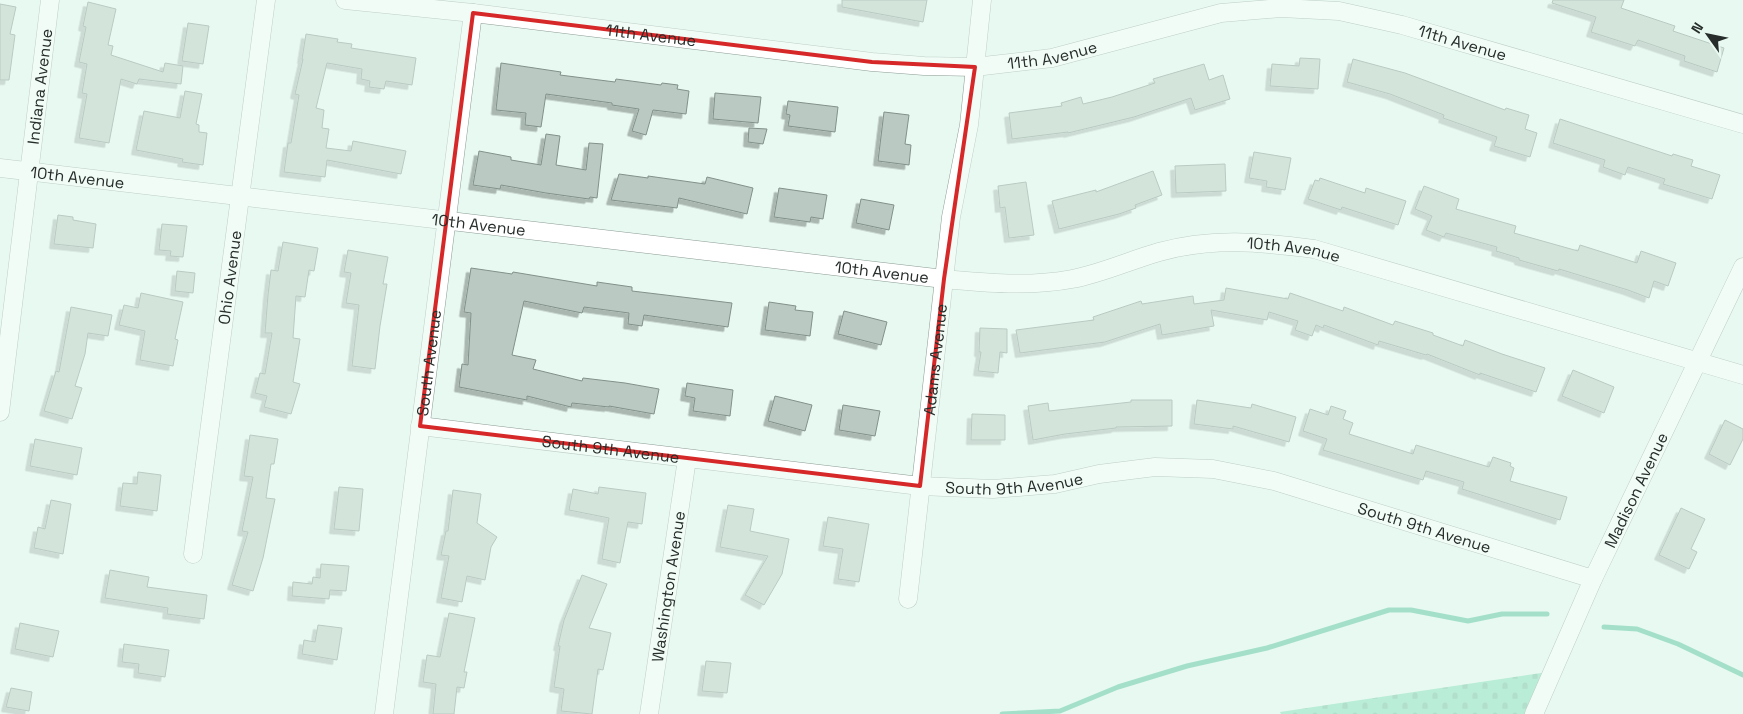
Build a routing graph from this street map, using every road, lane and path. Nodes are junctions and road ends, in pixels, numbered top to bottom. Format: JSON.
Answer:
{"nodes":[{"id":1,"x":50,"y":0,"type":"edge"},
{"id":2,"x":266,"y":0,"type":"edge"},
{"id":3,"x":345,"y":0,"type":"edge"},
{"id":4,"x":982,"y":0,"type":"edge"},
{"id":5,"x":473,"y":13,"type":"junction"},
{"id":6,"x":976,"y":67,"type":"junction"},
{"id":7,"x":1743,"y":124,"type":"edge"},
{"id":8,"x":0,"y":168,"type":"edge"},
{"id":9,"x":29,"y":171,"type":"junction"},
{"id":10,"x":240,"y":196,"type":"junction"},
{"id":11,"x":446,"y":220,"type":"junction"},
{"id":12,"x":1743,"y":267,"type":"edge"},
{"id":13,"x":944,"y":280,"type":"junction"},
{"id":14,"x":1698,"y":361,"type":"junction"},
{"id":15,"x":1743,"y":375,"type":"edge"},
{"id":16,"x":0,"y":412,"type":"edge"},
{"id":17,"x":420,"y":426,"type":"junction"},
{"id":18,"x":687,"y":459,"type":"junction"},
{"id":19,"x":920,"y":486,"type":"junction"},
{"id":20,"x":193,"y":554,"type":"dead end"},
{"id":21,"x":1593,"y":579,"type":"junction"},
{"id":22,"x":908,"y":599,"type":"dead end"},
{"id":23,"x":384,"y":714,"type":"edge"},
{"id":24,"x":648,"y":714,"type":"edge"},
{"id":25,"x":1534,"y":714,"type":"edge"}],
"edges":[{"from":1,"to":9,"type":"street","name":"Indiana Avenue"},
{"from":2,"to":10,"type":"street","name":"Ohio Avenue"},
{"from":3,"to":5,"type":"street","name":"11th Avenue"},
{"from":4,"to":6,"type":"street","name":"Adams Avenue"},
{"from":5,"to":6,"type":"street","name":"11th Avenue"},
{"from":5,"to":11,"type":"street","name":"South Avenue"},
{"from":6,"to":7,"type":"street","name":"11th Avenue"},
{"from":6,"to":13,"type":"street","name":"Adams Avenue"},
{"from":8,"to":9,"type":"street","name":"10th Avenue"},
{"from":9,"to":10,"type":"street","name":"10th Avenue"},
{"from":9,"to":16,"type":"street","name":"Indiana Avenue"},
{"from":10,"to":11,"type":"street","name":"10th Avenue"},
{"from":10,"to":20,"type":"street","name":"Ohio Avenue"},
{"from":11,"to":13,"type":"street","name":"10th Avenue"},
{"from":11,"to":17,"type":"street","name":"South Avenue"},
{"from":12,"to":14,"type":"street","name":"Madison Avenue"},
{"from":13,"to":14,"type":"street","name":"10th Avenue"},
{"from":13,"to":19,"type":"street","name":"Adams Avenue"},
{"from":14,"to":15,"type":"street","name":"10th Avenue"},
{"from":14,"to":21,"type":"street","name":"Madison Avenue"},
{"from":17,"to":18,"type":"street","name":"South 9th Avenue"},
{"from":17,"to":23,"type":"street","name":"South Avenue"},
{"from":18,"to":19,"type":"street","name":"South 9th Avenue"},
{"from":18,"to":24,"type":"street","name":"Washington Avenue"},
{"from":19,"to":21,"type":"street","name":"South 9th Avenue"},
{"from":19,"to":22,"type":"street","name":"Adams Avenue"},
{"from":21,"to":25,"type":"street","name":"Madison Avenue"}]}
